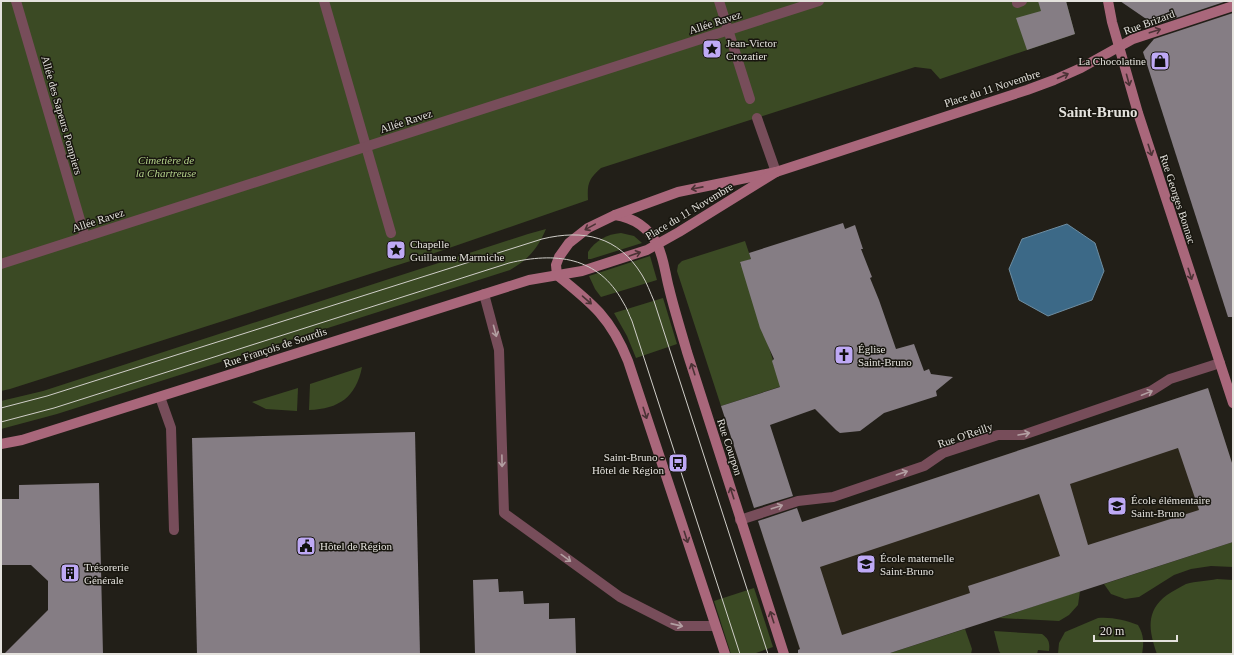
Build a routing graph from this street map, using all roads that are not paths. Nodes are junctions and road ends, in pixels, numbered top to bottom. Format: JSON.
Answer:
{"nodes":[{"id":1,"x":16,"y":1,"type":"edge"},
{"id":2,"x":324,"y":1,"type":"edge"},
{"id":3,"x":719,"y":1,"type":"edge"},
{"id":4,"x":819,"y":1,"type":"edge"},
{"id":5,"x":1108,"y":1,"type":"edge"},
{"id":6,"x":1233,"y":6,"type":"edge"},
{"id":7,"x":729,"y":30,"type":"junction"},
{"id":8,"x":1119,"y":46,"type":"junction"},
{"id":9,"x":750,"y":99,"type":"dead end"},
{"id":10,"x":757,"y":118,"type":"dead end"},
{"id":11,"x":366,"y":146,"type":"junction"},
{"id":12,"x":776,"y":172,"type":"junction"},
{"id":13,"x":615,"y":215,"type":"junction"},
{"id":14,"x":391,"y":233,"type":"dead end"},
{"id":15,"x":85,"y":237,"type":"junction"},
{"id":16,"x":658,"y":245,"type":"junction"},
{"id":17,"x":1,"y":264,"type":"edge"},
{"id":18,"x":557,"y":275,"type":"junction"},
{"id":19,"x":484,"y":294,"type":"junction"},
{"id":20,"x":1220,"y":363,"type":"junction"},
{"id":21,"x":160,"y":397,"type":"junction"},
{"id":22,"x":1233,"y":403,"type":"edge"},
{"id":23,"x":1,"y":444,"type":"edge"},
{"id":24,"x":740,"y":520,"type":"junction"},
{"id":25,"x":174,"y":530,"type":"dead end"},
{"id":26,"x":715,"y":626,"type":"junction"},
{"id":27,"x":725,"y":654,"type":"edge"},
{"id":28,"x":784,"y":654,"type":"edge"}],
"edges":[{"from":1,"to":15,"type":"street","name":"Allée des Sapeurs Pompiers"},
{"from":2,"to":11,"type":"street"},
{"from":3,"to":7,"type":"street"},
{"from":4,"to":7,"type":"street","name":"Allée Ravez"},
{"from":5,"to":8,"type":"street","name":"Rue Georges Bonnac"},
{"from":8,"to":6,"type":"street","name":"Rue Brizard","one_way":true},
{"from":7,"to":9,"type":"street"},
{"from":7,"to":11,"type":"street","name":"Allée Ravez"},
{"from":12,"to":8,"type":"street","name":"Place du 11 Novembre","one_way":true},
{"from":8,"to":20,"type":"street","name":"Rue Georges Bonnac","one_way":true},
{"from":10,"to":12,"type":"street"},
{"from":11,"to":14,"type":"street"},
{"from":11,"to":15,"type":"street","name":"Allée Ravez"},
{"from":12,"to":13,"type":"street","name":"Place du 11 Novembre","one_way":true},
{"from":12,"to":16,"type":"street","name":"Place du 11 Novembre"},
{"from":13,"to":16,"type":"street","name":"Rue Courpon"},
{"from":13,"to":18,"type":"street","name":"Place du 11 Novembre","one_way":true},
{"from":15,"to":17,"type":"street","name":"Allée Ravez"},
{"from":18,"to":16,"type":"street","name":"Place du 11 Novembre","one_way":true},
{"from":24,"to":16,"type":"street","name":"Rue Courpon","one_way":true},
{"from":18,"to":19,"type":"street","name":"Rue François de Sourdis"},
{"from":18,"to":26,"type":"street","one_way":true},
{"from":19,"to":21,"type":"street","name":"Rue François de Sourdis"},
{"from":19,"to":26,"type":"street","one_way":true},
{"from":20,"to":22,"type":"street","name":"Rue Georges Bonnac"},
{"from":24,"to":20,"type":"street","name":"Rue O'Reilly","one_way":true},
{"from":21,"to":23,"type":"street","name":"Rue François de Sourdis"},
{"from":21,"to":25,"type":"street"},
{"from":28,"to":24,"type":"street","name":"Rue Courpon","one_way":true},
{"from":26,"to":27,"type":"street"}]}
